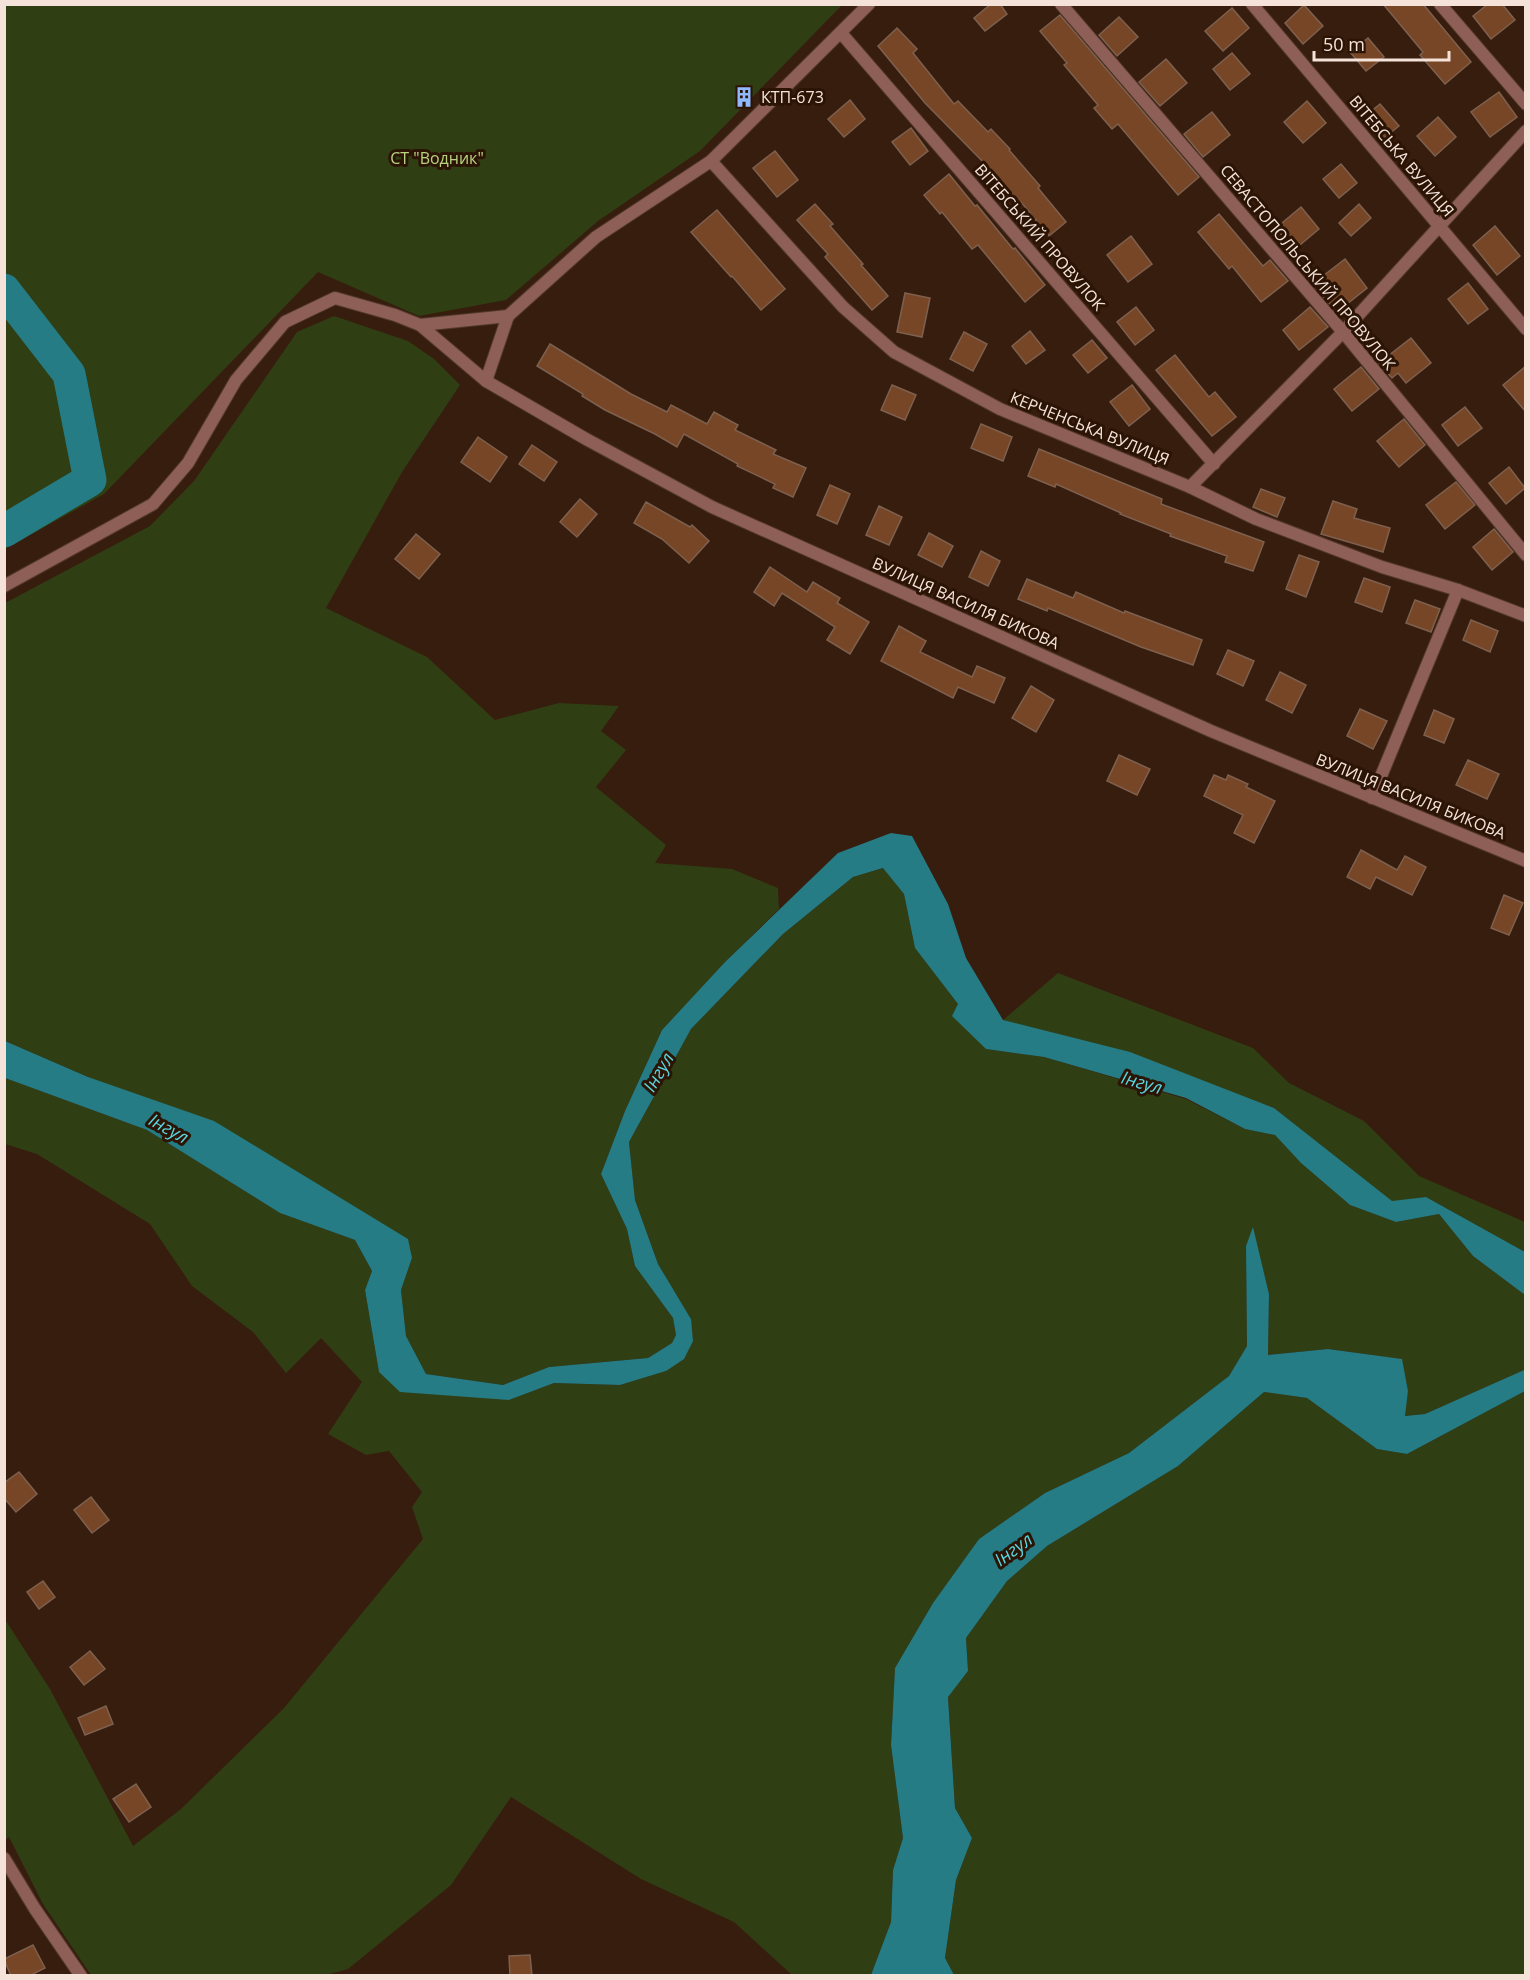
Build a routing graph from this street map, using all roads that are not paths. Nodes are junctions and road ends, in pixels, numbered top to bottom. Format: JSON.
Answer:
{"nodes":[{"id":1,"x":869,"y":4,"type":"edge"},
{"id":2,"x":1061,"y":4,"type":"edge"},
{"id":3,"x":1252,"y":4,"type":"edge"},
{"id":4,"x":1440,"y":4,"type":"edge"},
{"id":5,"x":841,"y":33,"type":"junction"},
{"id":6,"x":1526,"y":104,"type":"edge"},
{"id":7,"x":1526,"y":131,"type":"edge"},
{"id":8,"x":711,"y":161,"type":"junction"},
{"id":9,"x":1440,"y":227,"type":"junction"},
{"id":10,"x":508,"y":316,"type":"junction"},
{"id":11,"x":420,"y":325,"type":"junction"},
{"id":12,"x":1526,"y":329,"type":"edge"},
{"id":13,"x":1343,"y":332,"type":"junction"},
{"id":14,"x":486,"y":381,"type":"junction"},
{"id":15,"x":1214,"y":464,"type":"junction"},
{"id":16,"x":1190,"y":487,"type":"junction"},
{"id":17,"x":1526,"y":555,"type":"edge"},
{"id":18,"x":4,"y":586,"type":"edge"},
{"id":19,"x":1458,"y":590,"type":"junction"},
{"id":20,"x":1526,"y":616,"type":"edge"},
{"id":21,"x":1372,"y":798,"type":"junction"},
{"id":22,"x":1526,"y":861,"type":"edge"},
{"id":23,"x":4,"y":1858,"type":"edge"},
{"id":24,"x":81,"y":1976,"type":"edge"}],
"edges":[{"from":1,"to":5,"type":"street"},
{"from":2,"to":13,"type":"street","name":"СЕВАСТОПОЛЬСЬКИЙ ПРОВУЛОК"},
{"from":3,"to":9,"type":"street","name":"ВІТЕБСЬКА ВУЛИЦЯ"},
{"from":4,"to":6,"type":"street"},
{"from":5,"to":8,"type":"street"},
{"from":5,"to":15,"type":"street","name":"ВІТЕБСЬКИЙ ПРОВУЛОК"},
{"from":7,"to":9,"type":"street"},
{"from":8,"to":10,"type":"street"},
{"from":8,"to":16,"type":"street","name":"КЕРЧЕНСЬКА ВУЛИЦЯ"},
{"from":9,"to":12,"type":"street","name":"ВІТЕБСЬКА ВУЛИЦЯ"},
{"from":9,"to":13,"type":"street"},
{"from":10,"to":11,"type":"street"},
{"from":10,"to":14,"type":"street"},
{"from":11,"to":14,"type":"street","name":"ВУЛИЦЯ ВАСИЛЯ БИКОВА"},
{"from":11,"to":18,"type":"street"},
{"from":13,"to":15,"type":"street"},
{"from":13,"to":17,"type":"street","name":"СЕВАСТОПОЛЬСЬКИЙ ПРОВУЛОК"},
{"from":14,"to":21,"type":"street","name":"ВУЛИЦЯ ВАСИЛЯ БИКОВА"},
{"from":15,"to":16,"type":"street"},
{"from":16,"to":19,"type":"street","name":"КЕРЧЕНСЬКА ВУЛИЦЯ"},
{"from":19,"to":20,"type":"street","name":"КЕРЧЕНСЬКА ВУЛИЦЯ"},
{"from":19,"to":21,"type":"street"},
{"from":21,"to":22,"type":"street","name":"ВУЛИЦЯ ВАСИЛЯ БИКОВА"},
{"from":23,"to":24,"type":"street"}]}
